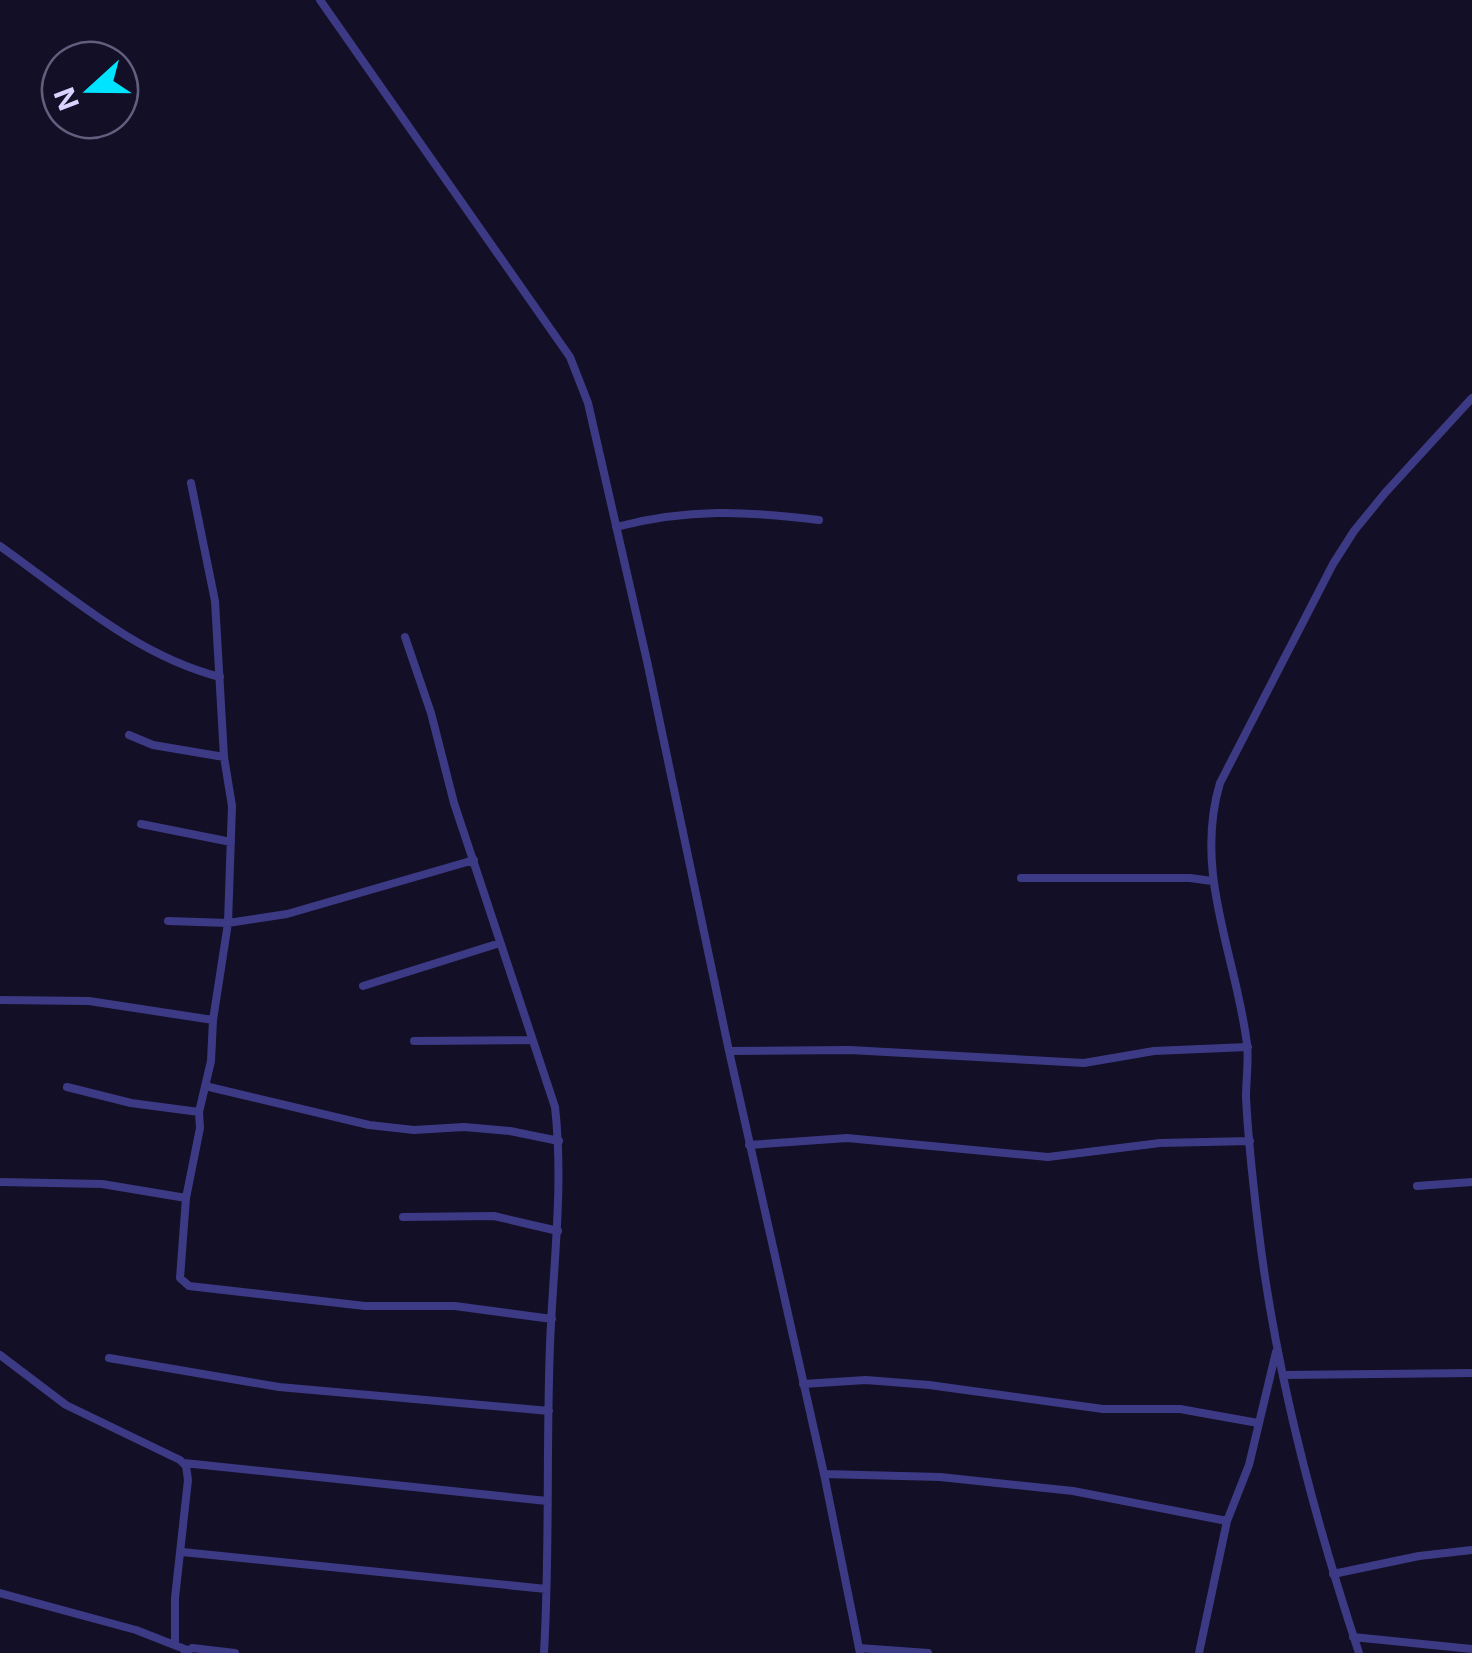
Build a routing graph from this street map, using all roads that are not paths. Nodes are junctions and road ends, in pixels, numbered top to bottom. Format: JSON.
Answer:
{"nodes":[{"id":1,"x":320,"y":0,"type":"edge"},
{"id":2,"x":1472,"y":398,"type":"edge"},
{"id":3,"x":191,"y":482,"type":"dead end"},
{"id":4,"x":819,"y":520,"type":"dead end"},
{"id":5,"x":616,"y":526,"type":"junction"},
{"id":6,"x":0,"y":546,"type":"edge"},
{"id":7,"x":404,"y":637,"type":"dead end"},
{"id":8,"x":220,"y":677,"type":"junction"},
{"id":9,"x":129,"y":734,"type":"dead end"},
{"id":10,"x":224,"y":757,"type":"junction"},
{"id":11,"x":142,"y":824,"type":"dead end"},
{"id":12,"x":231,"y":842,"type":"junction"},
{"id":13,"x":474,"y":860,"type":"junction"},
{"id":14,"x":1021,"y":878,"type":"dead end"},
{"id":15,"x":1212,"y":880,"type":"junction"},
{"id":16,"x":168,"y":921,"type":"dead end"},
{"id":17,"x":228,"y":924,"type":"junction"},
{"id":18,"x":500,"y":943,"type":"junction"},
{"id":19,"x":363,"y":986,"type":"dead end"},
{"id":20,"x":0,"y":1000,"type":"edge"},
{"id":21,"x":213,"y":1020,"type":"junction"},
{"id":22,"x":532,"y":1040,"type":"junction"},
{"id":23,"x":414,"y":1041,"type":"dead end"},
{"id":24,"x":1248,"y":1047,"type":"junction"},
{"id":25,"x":728,"y":1052,"type":"junction"},
{"id":26,"x":205,"y":1086,"type":"junction"},
{"id":27,"x":67,"y":1087,"type":"dead end"},
{"id":28,"x":199,"y":1112,"type":"junction"},
{"id":29,"x":558,"y":1141,"type":"junction"},
{"id":30,"x":1250,"y":1141,"type":"junction"},
{"id":31,"x":750,"y":1145,"type":"junction"},
{"id":32,"x":0,"y":1182,"type":"edge"},
{"id":33,"x":1472,"y":1182,"type":"edge"},
{"id":34,"x":1416,"y":1186,"type":"dead end"},
{"id":35,"x":186,"y":1198,"type":"junction"},
{"id":36,"x":403,"y":1217,"type":"dead end"},
{"id":37,"x":558,"y":1230,"type":"junction"},
{"id":38,"x":552,"y":1319,"type":"junction"},
{"id":39,"x":1277,"y":1348,"type":"junction"},
{"id":40,"x":0,"y":1354,"type":"edge"},
{"id":41,"x":109,"y":1358,"type":"dead end"},
{"id":42,"x":1472,"y":1373,"type":"edge"},
{"id":43,"x":1283,"y":1375,"type":"junction"},
{"id":44,"x":803,"y":1384,"type":"junction"},
{"id":45,"x":549,"y":1410,"type":"junction"},
{"id":46,"x":1258,"y":1423,"type":"junction"},
{"id":47,"x":183,"y":1463,"type":"junction"},
{"id":48,"x":824,"y":1474,"type":"junction"},
{"id":49,"x":547,"y":1500,"type":"junction"},
{"id":50,"x":1227,"y":1521,"type":"junction"},
{"id":51,"x":1472,"y":1550,"type":"edge"},
{"id":52,"x":182,"y":1552,"type":"junction"},
{"id":53,"x":1333,"y":1574,"type":"junction"},
{"id":54,"x":546,"y":1589,"type":"junction"},
{"id":55,"x":0,"y":1593,"type":"edge"},
{"id":56,"x":1354,"y":1637,"type":"junction"},
{"id":57,"x":175,"y":1644,"type":"junction"},
{"id":58,"x":1472,"y":1649,"type":"edge"},
{"id":59,"x":859,"y":1650,"type":"edge"},
{"id":60,"x":186,"y":1652,"type":"edge"},
{"id":61,"x":235,"y":1653,"type":"edge"},
{"id":62,"x":544,"y":1653,"type":"edge"},
{"id":63,"x":928,"y":1653,"type":"edge"},
{"id":64,"x":1198,"y":1653,"type":"edge"},
{"id":65,"x":1359,"y":1653,"type":"edge"}],
"edges":[{"from":1,"to":5,"type":"street"},
{"from":2,"to":15,"type":"street"},
{"from":3,"to":8,"type":"street"},
{"from":4,"to":5,"type":"street"},
{"from":5,"to":25,"type":"street"},
{"from":6,"to":8,"type":"street"},
{"from":7,"to":13,"type":"street"},
{"from":8,"to":10,"type":"street"},
{"from":9,"to":10,"type":"street"},
{"from":10,"to":12,"type":"street"},
{"from":11,"to":12,"type":"street"},
{"from":12,"to":17,"type":"street"},
{"from":13,"to":17,"type":"street"},
{"from":13,"to":18,"type":"street"},
{"from":14,"to":15,"type":"street"},
{"from":15,"to":24,"type":"street"},
{"from":16,"to":17,"type":"street"},
{"from":17,"to":21,"type":"street"},
{"from":18,"to":19,"type":"street"},
{"from":18,"to":22,"type":"street"},
{"from":20,"to":21,"type":"street"},
{"from":21,"to":26,"type":"street"},
{"from":22,"to":23,"type":"street"},
{"from":22,"to":29,"type":"street"},
{"from":24,"to":25,"type":"street"},
{"from":24,"to":30,"type":"street"},
{"from":25,"to":31,"type":"street"},
{"from":26,"to":28,"type":"street"},
{"from":26,"to":29,"type":"street"},
{"from":27,"to":28,"type":"street"},
{"from":28,"to":35,"type":"street"},
{"from":29,"to":37,"type":"street"},
{"from":30,"to":31,"type":"street"},
{"from":30,"to":39,"type":"street"},
{"from":31,"to":44,"type":"street"},
{"from":32,"to":35,"type":"street"},
{"from":33,"to":34,"type":"street"},
{"from":35,"to":38,"type":"street"},
{"from":36,"to":37,"type":"street"},
{"from":37,"to":38,"type":"street"},
{"from":38,"to":45,"type":"street"},
{"from":39,"to":43,"type":"street"},
{"from":39,"to":46,"type":"street"},
{"from":40,"to":47,"type":"street"},
{"from":41,"to":45,"type":"street"},
{"from":42,"to":43,"type":"street"},
{"from":43,"to":53,"type":"street"},
{"from":44,"to":46,"type":"street"},
{"from":44,"to":48,"type":"street"},
{"from":45,"to":49,"type":"street"},
{"from":46,"to":50,"type":"street"},
{"from":47,"to":49,"type":"street"},
{"from":47,"to":52,"type":"street"},
{"from":48,"to":50,"type":"street"},
{"from":48,"to":59,"type":"street"},
{"from":49,"to":54,"type":"street"},
{"from":50,"to":64,"type":"street"},
{"from":51,"to":53,"type":"street"},
{"from":52,"to":54,"type":"street"},
{"from":52,"to":57,"type":"street"},
{"from":53,"to":56,"type":"street"},
{"from":54,"to":62,"type":"street"},
{"from":55,"to":57,"type":"street"},
{"from":56,"to":58,"type":"street"},
{"from":56,"to":65,"type":"street"},
{"from":57,"to":60,"type":"street"},
{"from":59,"to":63,"type":"street"},
{"from":60,"to":61,"type":"street"}]}
